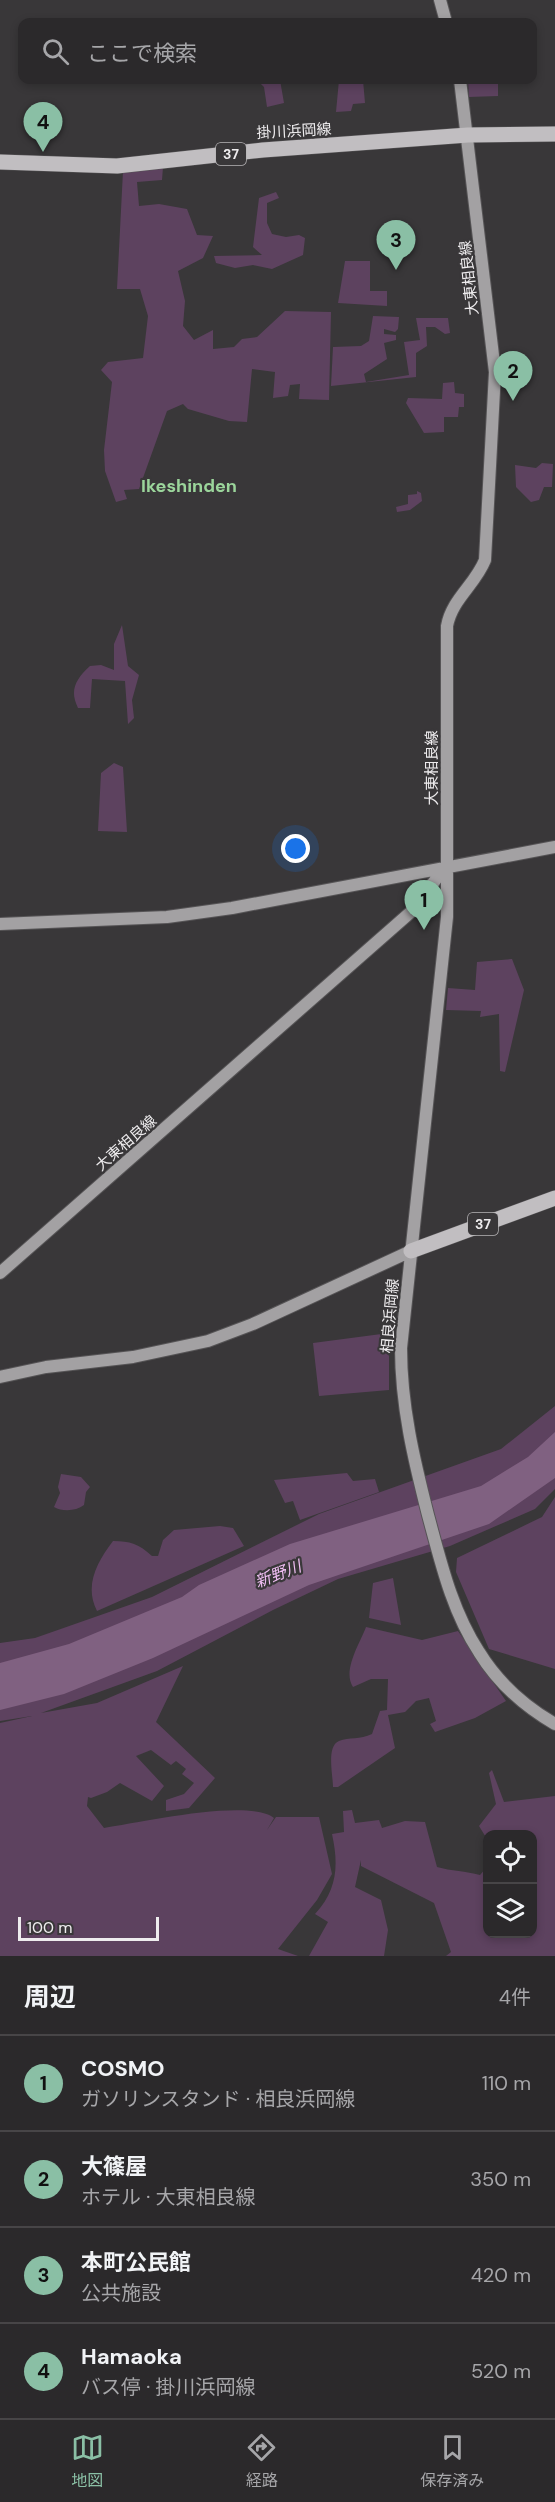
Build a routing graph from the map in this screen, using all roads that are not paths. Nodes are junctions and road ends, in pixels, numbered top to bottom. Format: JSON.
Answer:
{"nodes":[{"id":1,"x":440,"y":0,"type":"edge"},
{"id":2,"x":445,"y":18,"type":"edge"},
{"id":3,"x":461,"y":84,"type":"edge"},
{"id":4,"x":555,"y":134,"type":"edge"},
{"id":5,"x":468,"y":135,"type":"junction"},
{"id":6,"x":0,"y":162,"type":"edge"},
{"id":7,"x":555,"y":847,"type":"edge"},
{"id":8,"x":446,"y":866,"type":"junction"},
{"id":9,"x":0,"y":924,"type":"edge"},
{"id":10,"x":555,"y":1198,"type":"edge"},
{"id":11,"x":411,"y":1251,"type":"junction"},
{"id":12,"x":0,"y":1273,"type":"edge"},
{"id":13,"x":0,"y":1377,"type":"edge"},
{"id":14,"x":555,"y":1724,"type":"edge"}],
"edges":[{"from":1,"to":2,"type":"main road"},
{"from":3,"to":5,"type":"main road","name":"大東相良線"},
{"from":4,"to":5,"type":"main road","name":"掛川浜岡線","number":"37"},
{"from":5,"to":6,"type":"main road","name":"掛川浜岡線","number":"37"},
{"from":5,"to":8,"type":"main road","name":"大東相良線"},
{"from":7,"to":8,"type":"main road"},
{"from":8,"to":9,"type":"main road"},
{"from":8,"to":11,"type":"main road","name":"相良浜岡線"},
{"from":8,"to":12,"type":"main road","name":"大東相良線"},
{"from":10,"to":11,"type":"main road","number":"37"},
{"from":11,"to":13,"type":"main road"},
{"from":11,"to":14,"type":"main road","name":"相良浜岡線"}]}
